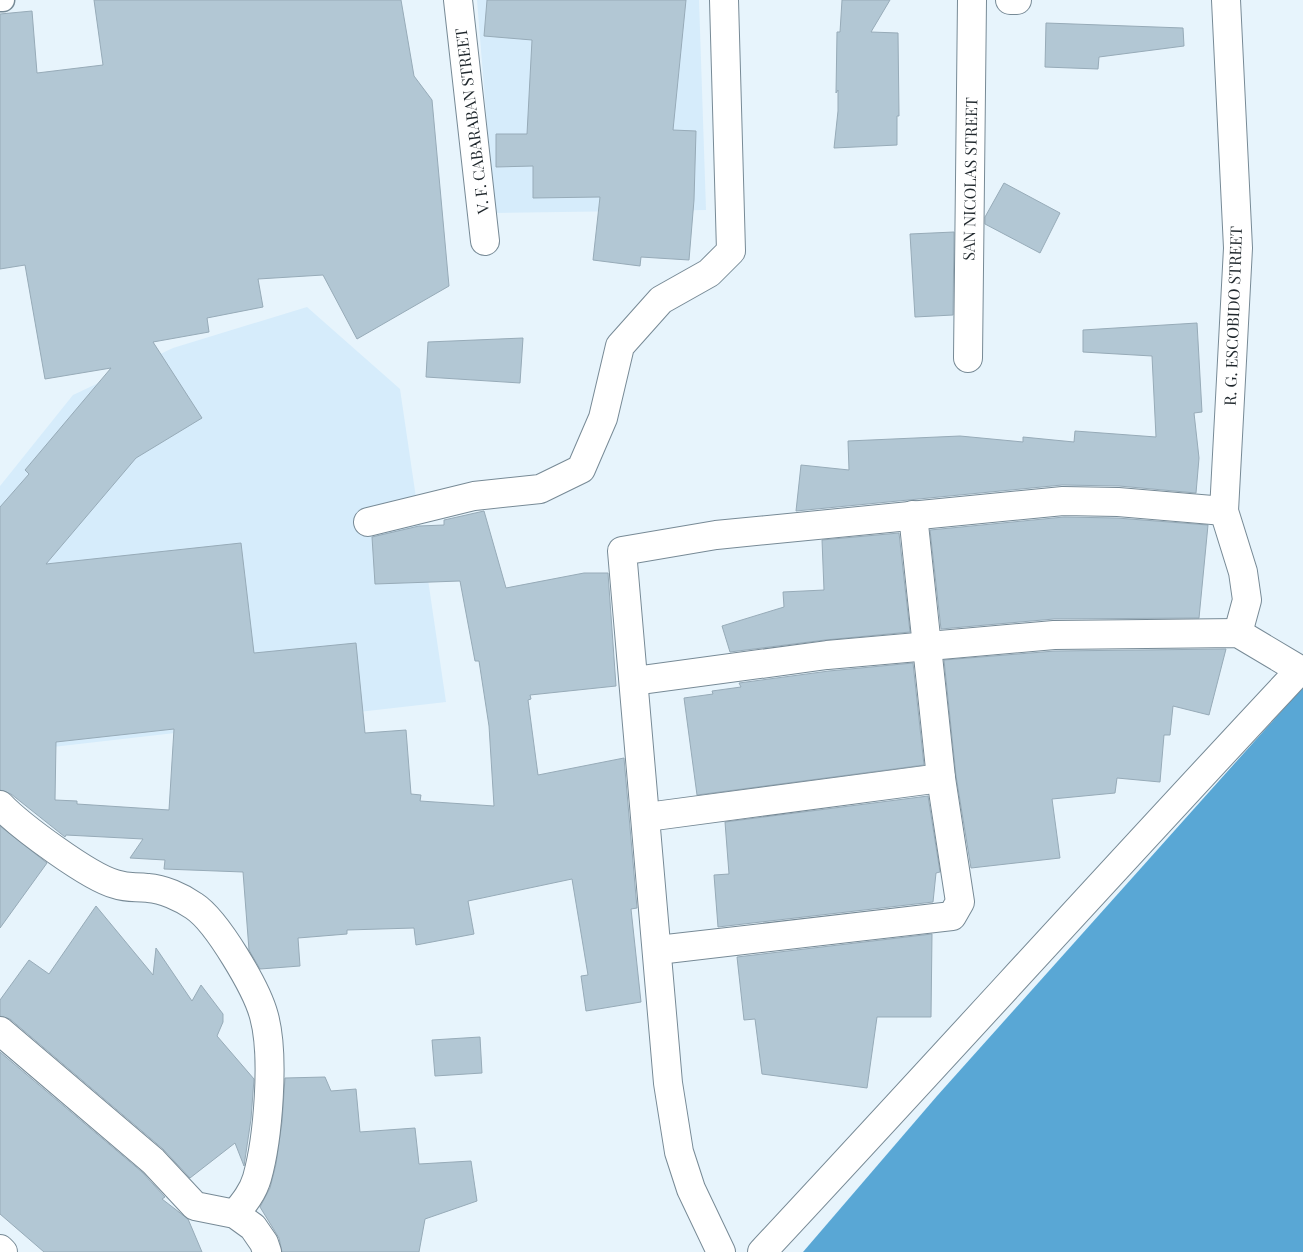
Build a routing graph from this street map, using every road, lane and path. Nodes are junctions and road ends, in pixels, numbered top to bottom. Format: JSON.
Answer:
{"nodes":[{"id":1,"x":458,"y":0,"type":"edge"},
{"id":2,"x":724,"y":0,"type":"edge"},
{"id":3,"x":972,"y":0,"type":"edge"},
{"id":4,"x":1010,"y":0,"type":"edge"},
{"id":5,"x":1017,"y":0,"type":"edge"},
{"id":6,"x":1226,"y":0,"type":"edge"},
{"id":7,"x":485,"y":241,"type":"dead end"},
{"id":8,"x":968,"y":358,"type":"dead end"},
{"id":9,"x":1224,"y":512,"type":"junction"},
{"id":10,"x":913,"y":515,"type":"junction"},
{"id":11,"x":368,"y":522,"type":"dead end"},
{"id":12,"x":1238,"y":633,"type":"junction"},
{"id":13,"x":927,"y":646,"type":"junction"},
{"id":14,"x":634,"y":682,"type":"junction"},
{"id":15,"x":941,"y":778,"type":"junction"},
{"id":16,"x":0,"y":805,"type":"edge"},
{"id":17,"x":647,"y":818,"type":"junction"},
{"id":18,"x":658,"y":950,"type":"junction"},
{"id":19,"x":0,"y":1031,"type":"edge"},
{"id":20,"x":236,"y":1214,"type":"junction"},
{"id":21,"x":0,"y":1249,"type":"edge"},
{"id":22,"x":3,"y":1252,"type":"edge"},
{"id":23,"x":267,"y":1252,"type":"edge"},
{"id":24,"x":721,"y":1252,"type":"edge"},
{"id":25,"x":762,"y":1252,"type":"edge"}],
"edges":[{"from":1,"to":7,"type":"street","name":"V. F. CABARABAN STREET"},
{"from":2,"to":11,"type":"street"},
{"from":3,"to":8,"type":"street","name":"SAN NICOLAS STREET"},
{"from":4,"to":5,"type":"street"},
{"from":6,"to":9,"type":"street","name":"R. G. ESCOBIDO STREET"},
{"from":9,"to":10,"type":"street"},
{"from":9,"to":12,"type":"street"},
{"from":10,"to":13,"type":"street"},
{"from":10,"to":14,"type":"street"},
{"from":12,"to":13,"type":"street"},
{"from":12,"to":25,"type":"street"},
{"from":13,"to":14,"type":"street"},
{"from":13,"to":15,"type":"street"},
{"from":14,"to":17,"type":"street"},
{"from":15,"to":17,"type":"street"},
{"from":15,"to":18,"type":"street"},
{"from":16,"to":20,"type":"street"},
{"from":17,"to":18,"type":"street"},
{"from":18,"to":24,"type":"street"},
{"from":19,"to":20,"type":"street"},
{"from":20,"to":23,"type":"street"},
{"from":21,"to":22,"type":"street"}]}
